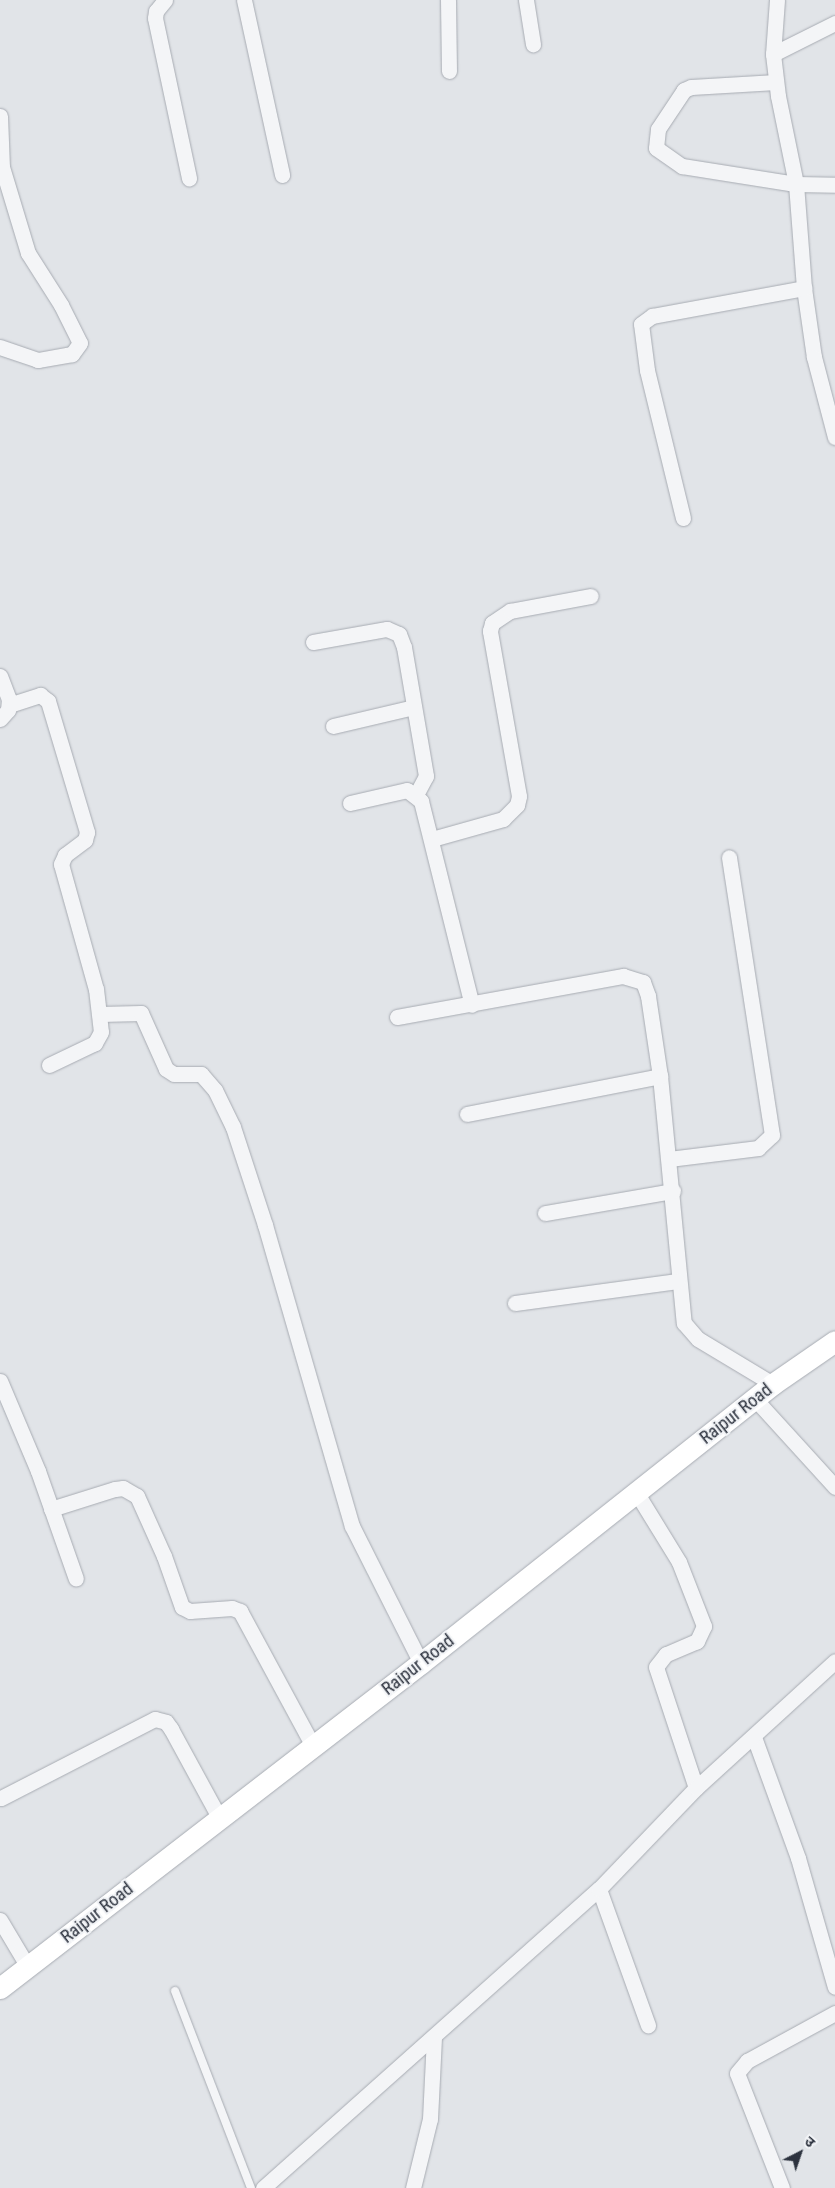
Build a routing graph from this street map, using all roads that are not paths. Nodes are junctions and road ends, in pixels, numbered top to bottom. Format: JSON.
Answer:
{"nodes":[{"id":1,"x":164,"y":0,"type":"edge"},
{"id":2,"x":244,"y":0,"type":"edge"},
{"id":3,"x":448,"y":0,"type":"edge"},
{"id":4,"x":526,"y":0,"type":"edge"},
{"id":5,"x":777,"y":0,"type":"edge"},
{"id":6,"x":835,"y":23,"type":"edge"},
{"id":7,"x":534,"y":44,"type":"dead end"},
{"id":8,"x":773,"y":54,"type":"junction"},
{"id":9,"x":449,"y":71,"type":"dead end"},
{"id":10,"x":776,"y":82,"type":"junction"},
{"id":11,"x":0,"y":116,"type":"edge"},
{"id":12,"x":1,"y":167,"type":"edge"},
{"id":13,"x":282,"y":175,"type":"dead end"},
{"id":14,"x":190,"y":178,"type":"dead end"},
{"id":15,"x":796,"y":184,"type":"junction"},
{"id":16,"x":835,"y":185,"type":"edge"},
{"id":17,"x":804,"y":288,"type":"junction"},
{"id":18,"x":0,"y":347,"type":"edge"},
{"id":19,"x":835,"y":437,"type":"edge"},
{"id":20,"x":683,"y":518,"type":"dead end"},
{"id":21,"x":591,"y":596,"type":"dead end"},
{"id":22,"x":313,"y":642,"type":"dead end"},
{"id":23,"x":0,"y":676,"type":"edge"},
{"id":24,"x":8,"y":705,"type":"junction"},
{"id":25,"x":414,"y":707,"type":"junction"},
{"id":26,"x":0,"y":719,"type":"edge"},
{"id":27,"x":333,"y":726,"type":"dead end"},
{"id":28,"x":416,"y":794,"type":"junction"},
{"id":29,"x":350,"y":803,"type":"dead end"},
{"id":30,"x":432,"y":839,"type":"junction"},
{"id":31,"x":729,"y":857,"type":"dead end"},
{"id":32,"x":472,"y":1005,"type":"junction"},
{"id":33,"x":100,"y":1014,"type":"junction"},
{"id":34,"x":398,"y":1018,"type":"dead end"},
{"id":35,"x":49,"y":1065,"type":"dead end"},
{"id":36,"x":660,"y":1076,"type":"junction"},
{"id":37,"x":467,"y":1114,"type":"dead end"},
{"id":38,"x":669,"y":1159,"type":"junction"},
{"id":39,"x":673,"y":1191,"type":"junction"},
{"id":40,"x":544,"y":1213,"type":"dead end"},
{"id":41,"x":678,"y":1281,"type":"junction"},
{"id":42,"x":515,"y":1303,"type":"dead end"},
{"id":43,"x":835,"y":1341,"type":"edge"},
{"id":44,"x":0,"y":1381,"type":"edge"},
{"id":45,"x":773,"y":1384,"type":"junction"},
{"id":46,"x":755,"y":1398,"type":"junction"},
{"id":47,"x":835,"y":1487,"type":"edge"},
{"id":48,"x":636,"y":1492,"type":"junction"},
{"id":49,"x":51,"y":1510,"type":"junction"},
{"id":50,"x":76,"y":1579,"type":"dead end"},
{"id":51,"x":835,"y":1661,"type":"edge"},
{"id":52,"x":421,"y":1663,"type":"junction"},
{"id":53,"x":754,"y":1737,"type":"junction"},
{"id":54,"x":312,"y":1744,"type":"junction"},
{"id":55,"x":696,"y":1788,"type":"junction"},
{"id":56,"x":1,"y":1798,"type":"edge"},
{"id":57,"x":219,"y":1817,"type":"junction"},
{"id":58,"x":599,"y":1889,"type":"junction"},
{"id":59,"x":0,"y":1920,"type":"edge"},
{"id":60,"x":28,"y":1966,"type":"junction"},
{"id":61,"x":835,"y":1987,"type":"edge"},
{"id":62,"x":0,"y":1988,"type":"edge"},
{"id":63,"x":175,"y":1992,"type":"dead end"},
{"id":64,"x":835,"y":2013,"type":"edge"},
{"id":65,"x":648,"y":2024,"type":"dead end"},
{"id":66,"x":434,"y":2037,"type":"junction"},
{"id":67,"x":251,"y":2188,"type":"edge"},
{"id":68,"x":262,"y":2188,"type":"edge"},
{"id":69,"x":413,"y":2188,"type":"edge"},
{"id":70,"x":782,"y":2188,"type":"edge"}],
"edges":[{"from":1,"to":14,"type":"street"},
{"from":2,"to":13,"type":"street"},
{"from":3,"to":9,"type":"street"},
{"from":4,"to":7,"type":"street"},
{"from":5,"to":8,"type":"street"},
{"from":6,"to":8,"type":"street"},
{"from":8,"to":10,"type":"street"},
{"from":10,"to":15,"type":"street"},
{"from":10,"to":15,"type":"street"},
{"from":11,"to":12,"type":"street"},
{"from":12,"to":18,"type":"street"},
{"from":15,"to":16,"type":"street"},
{"from":15,"to":17,"type":"street"},
{"from":17,"to":19,"type":"street"},
{"from":17,"to":20,"type":"street"},
{"from":21,"to":30,"type":"street"},
{"from":22,"to":25,"type":"street"},
{"from":23,"to":24,"type":"street"},
{"from":24,"to":26,"type":"street"},
{"from":24,"to":33,"type":"street"},
{"from":25,"to":27,"type":"street"},
{"from":25,"to":28,"type":"street"},
{"from":28,"to":29,"type":"street"},
{"from":28,"to":30,"type":"street"},
{"from":30,"to":32,"type":"street"},
{"from":31,"to":38,"type":"street"},
{"from":32,"to":34,"type":"street"},
{"from":32,"to":36,"type":"street"},
{"from":33,"to":35,"type":"street"},
{"from":33,"to":52,"type":"street"},
{"from":36,"to":37,"type":"street"},
{"from":36,"to":38,"type":"street"},
{"from":38,"to":39,"type":"street"},
{"from":39,"to":40,"type":"street"},
{"from":39,"to":41,"type":"street"},
{"from":41,"to":42,"type":"street"},
{"from":41,"to":45,"type":"street"},
{"from":43,"to":45,"type":"main road","name":"Raipur Road"},
{"from":44,"to":49,"type":"street"},
{"from":45,"to":46,"type":"main road","name":"Raipur Road"},
{"from":46,"to":47,"type":"street"},
{"from":46,"to":48,"type":"main road","name":"Raipur Road"},
{"from":48,"to":52,"type":"main road","name":"Raipur Road"},
{"from":48,"to":55,"type":"street"},
{"from":49,"to":50,"type":"street"},
{"from":49,"to":54,"type":"street"},
{"from":51,"to":53,"type":"street"},
{"from":52,"to":54,"type":"main road","name":"Raipur Road"},
{"from":53,"to":55,"type":"street"},
{"from":53,"to":61,"type":"street"},
{"from":54,"to":57,"type":"main road","name":"Raipur Road"},
{"from":55,"to":58,"type":"street"},
{"from":56,"to":57,"type":"street"},
{"from":57,"to":60,"type":"main road","name":"Raipur Road"},
{"from":58,"to":65,"type":"street"},
{"from":58,"to":66,"type":"street"},
{"from":59,"to":60,"type":"street"},
{"from":60,"to":62,"type":"main road","name":"Raipur Road"},
{"from":63,"to":67,"type":"lane"},
{"from":64,"to":70,"type":"street"},
{"from":66,"to":68,"type":"street"},
{"from":66,"to":69,"type":"street"}]}
